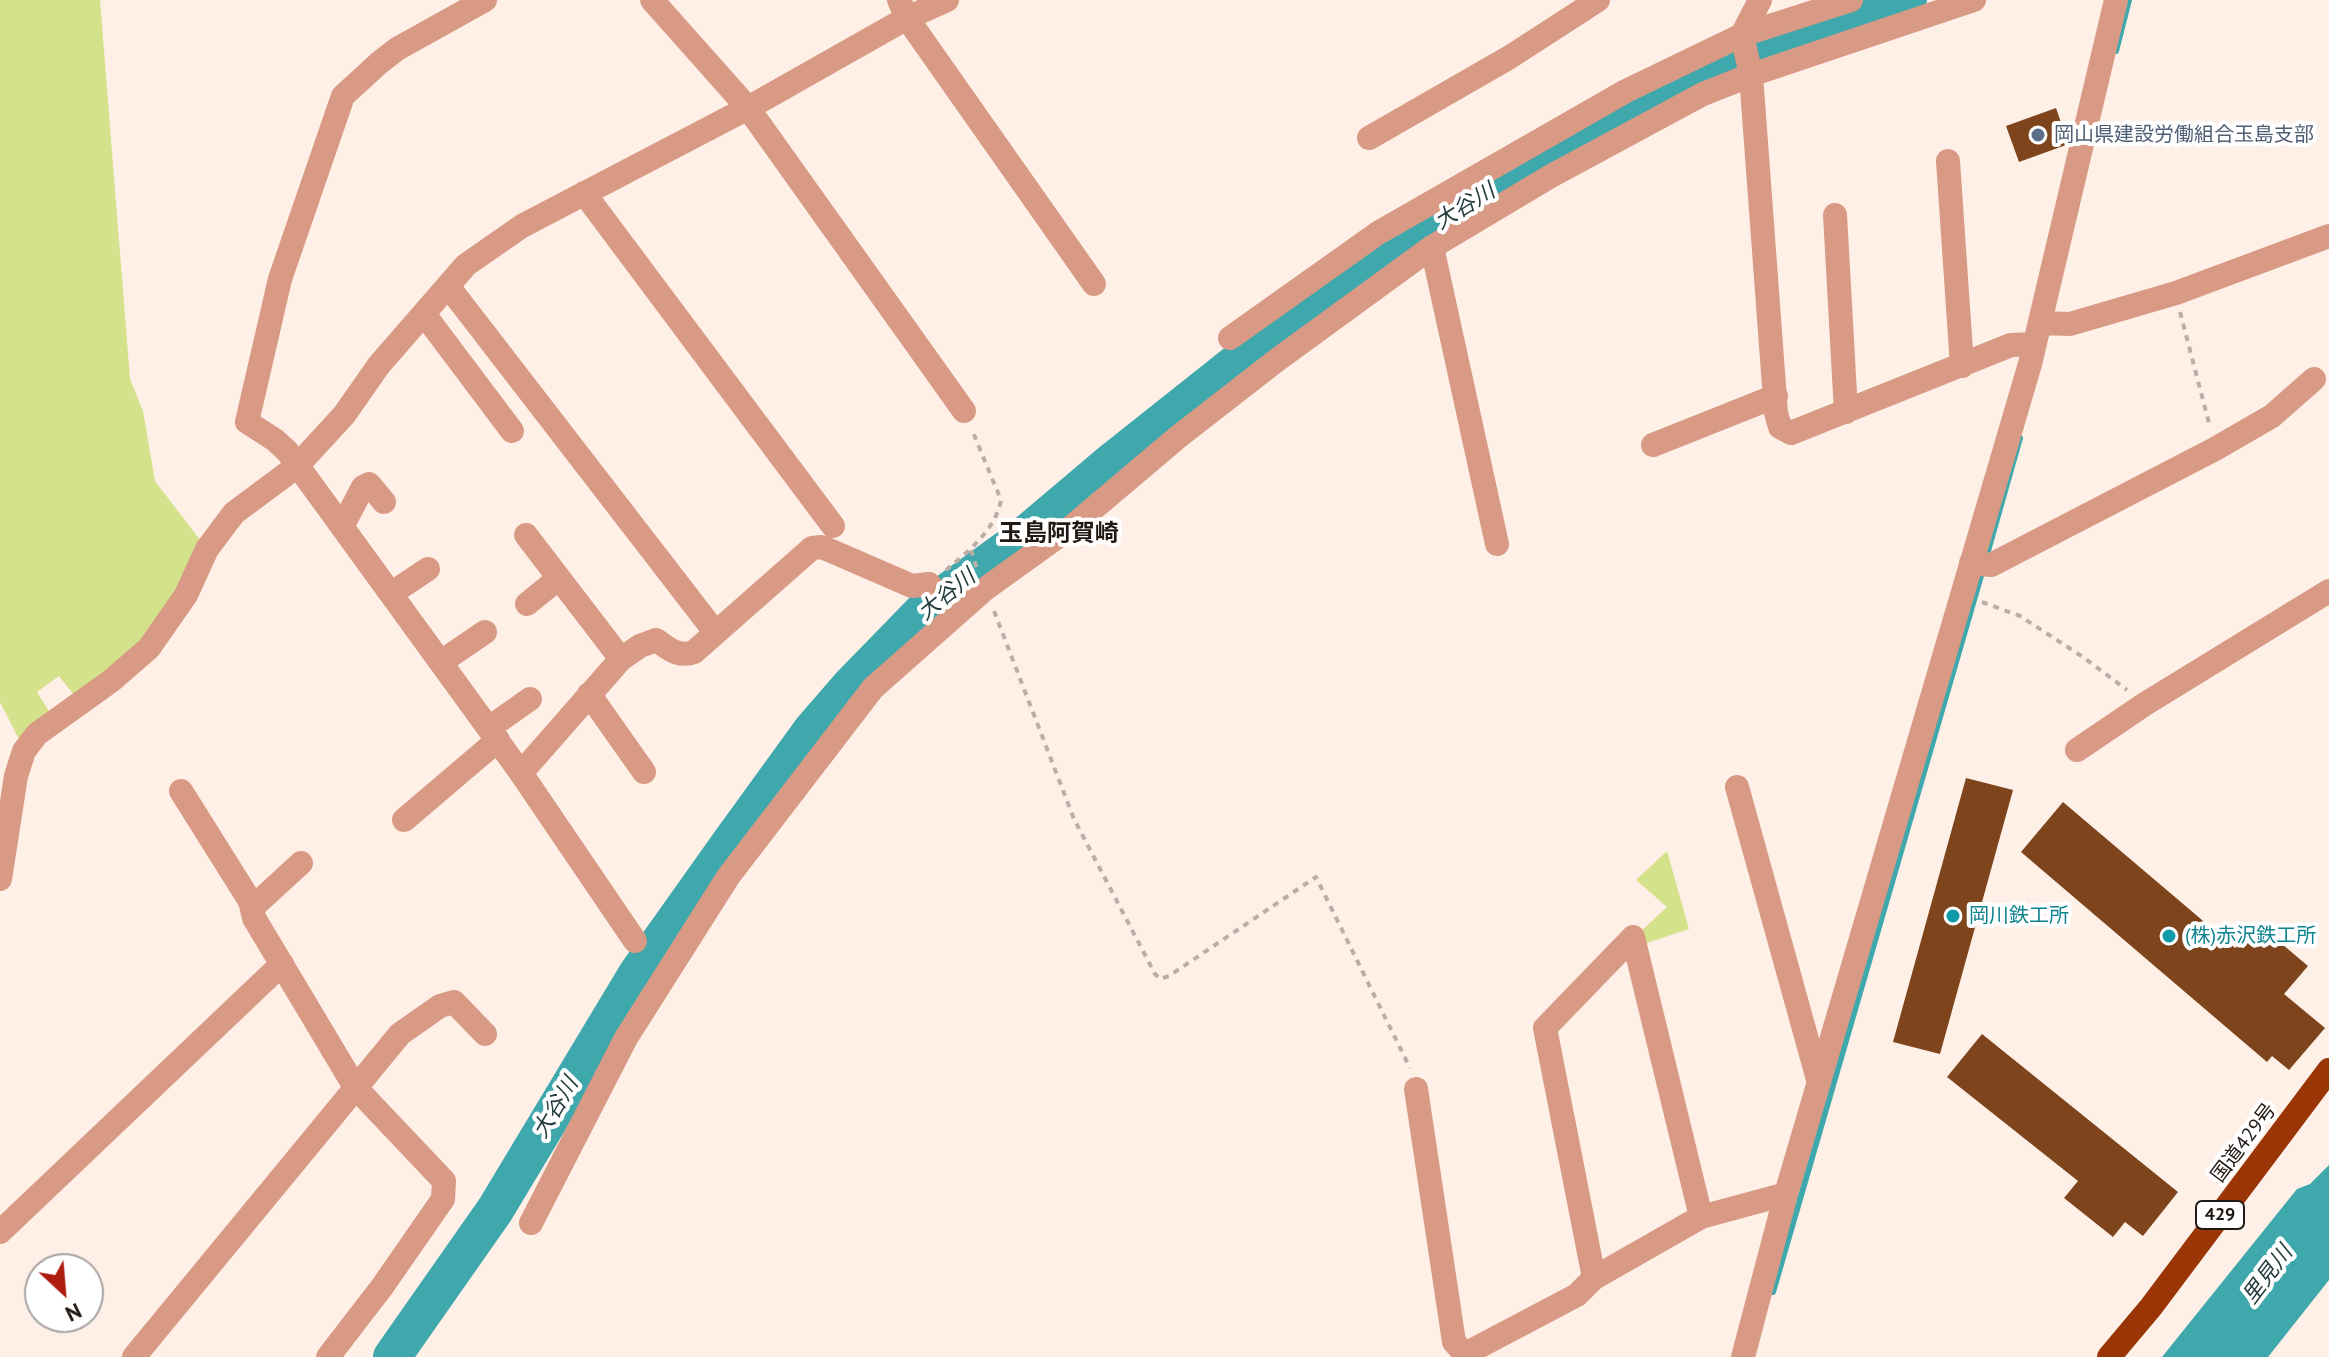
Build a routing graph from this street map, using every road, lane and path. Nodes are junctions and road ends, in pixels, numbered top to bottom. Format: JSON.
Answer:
{"nodes":[{"id":1,"x":485,"y":0,"type":"edge"},
{"id":2,"x":652,"y":0,"type":"edge"},
{"id":3,"x":947,"y":0,"type":"edge"},
{"id":4,"x":1760,"y":0,"type":"edge"},
{"id":5,"x":1851,"y":0,"type":"edge"},
{"id":6,"x":1974,"y":0,"type":"edge"},
{"id":7,"x":2116,"y":0,"type":"edge"},
{"id":8,"x":1591,"y":2,"type":"edge"},
{"id":9,"x":903,"y":9,"type":"edge"},
{"id":10,"x":1742,"y":35,"type":"junction"},
{"id":11,"x":1751,"y":75,"type":"junction"},
{"id":12,"x":748,"y":108,"type":"junction"},
{"id":13,"x":1369,"y":138,"type":"dead end"},
{"id":14,"x":1948,"y":161,"type":"dead end"},
{"id":15,"x":584,"y":193,"type":"junction"},
{"id":16,"x":1835,"y":215,"type":"dead end"},
{"id":17,"x":2329,"y":236,"type":"edge"},
{"id":18,"x":1432,"y":247,"type":"junction"},
{"id":19,"x":1094,"y":284,"type":"dead end"},
{"id":20,"x":448,"y":286,"type":"junction"},
{"id":21,"x":2176,"y":293,"type":"junction"},
{"id":22,"x":424,"y":314,"type":"junction"},
{"id":23,"x":2046,"y":329,"type":"junction"},
{"id":24,"x":1230,"y":338,"type":"dead end"},
{"id":25,"x":1962,"y":366,"type":"junction"},
{"id":26,"x":2314,"y":379,"type":"dead end"},
{"id":27,"x":1776,"y":396,"type":"junction"},
{"id":28,"x":964,"y":411,"type":"joint"},
{"id":29,"x":1846,"y":412,"type":"junction"},
{"id":30,"x":512,"y":431,"type":"dead end"},
{"id":31,"x":1653,"y":445,"type":"dead end"},
{"id":32,"x":2215,"y":449,"type":"junction"},
{"id":33,"x":296,"y":467,"type":"junction"},
{"id":34,"x":384,"y":502,"type":"dead end"},
{"id":35,"x":343,"y":525,"type":"junction"},
{"id":36,"x":833,"y":526,"type":"dead end"},
{"id":37,"x":526,"y":535,"type":"dead end"},
{"id":38,"x":1497,"y":544,"type":"dead end"},
{"id":39,"x":971,"y":550,"type":"junction"},
{"id":40,"x":972,"y":558,"type":"dead end"},
{"id":41,"x":1980,"y":564,"type":"junction"},
{"id":42,"x":428,"y":569,"type":"dead end"},
{"id":43,"x":559,"y":578,"type":"junction"},
{"id":44,"x":929,"y":584,"type":"junction"},
{"id":45,"x":985,"y":589,"type":"junction"},
{"id":46,"x":2329,"y":591,"type":"edge"},
{"id":47,"x":392,"y":593,"type":"junction"},
{"id":48,"x":1979,"y":602,"type":"dead end"},
{"id":49,"x":527,"y":604,"type":"dead end"},
{"id":50,"x":955,"y":615,"type":"junction"},
{"id":51,"x":485,"y":632,"type":"dead end"},
{"id":52,"x":715,"y":632,"type":"junction"},
{"id":53,"x":621,"y":659,"type":"junction"},
{"id":54,"x":441,"y":662,"type":"junction"},
{"id":55,"x":589,"y":694,"type":"junction"},
{"id":56,"x":530,"y":699,"type":"dead end"},
{"id":57,"x":2145,"y":704,"type":"junction"},
{"id":58,"x":493,"y":734,"type":"junction"},
{"id":59,"x":2077,"y":750,"type":"dead end"},
{"id":60,"x":644,"y":772,"type":"dead end"},
{"id":61,"x":521,"y":773,"type":"junction"},
{"id":62,"x":1737,"y":787,"type":"dead end"},
{"id":63,"x":181,"y":791,"type":"dead end"},
{"id":64,"x":404,"y":820,"type":"dead end"},
{"id":65,"x":301,"y":863,"type":"dead end"},
{"id":66,"x":0,"y":879,"type":"edge"},
{"id":67,"x":252,"y":908,"type":"junction"},
{"id":68,"x":635,"y":941,"type":"dead end"},
{"id":69,"x":282,"y":964,"type":"junction"},
{"id":70,"x":485,"y":1034,"type":"dead end"},
{"id":71,"x":2329,"y":1070,"type":"edge"},
{"id":72,"x":1819,"y":1083,"type":"junction"},
{"id":73,"x":355,"y":1087,"type":"junction"},
{"id":74,"x":1416,"y":1089,"type":"joint"},
{"id":75,"x":1786,"y":1194,"type":"junction"},
{"id":76,"x":1701,"y":1217,"type":"junction"},
{"id":77,"x":531,"y":1223,"type":"dead end"},
{"id":78,"x":0,"y":1232,"type":"edge"},
{"id":79,"x":1594,"y":1278,"type":"junction"},
{"id":80,"x":1466,"y":1356,"type":"edge"},
{"id":81,"x":134,"y":1357,"type":"edge"},
{"id":82,"x":328,"y":1357,"type":"edge"},
{"id":83,"x":1743,"y":1357,"type":"edge"},
{"id":84,"x":2109,"y":1357,"type":"edge"}],
"edges":[{"from":1,"to":33,"type":"street"},
{"from":2,"to":12,"type":"street"},
{"from":3,"to":9,"type":"street"},
{"from":4,"to":10,"type":"street"},
{"from":5,"to":10,"type":"street"},
{"from":6,"to":11,"type":"street"},
{"from":7,"to":23,"type":"street"},
{"from":8,"to":13,"type":"street"},
{"from":9,"to":12,"type":"street"},
{"from":9,"to":19,"type":"street"},
{"from":10,"to":11,"type":"street"},
{"from":10,"to":24,"type":"street"},
{"from":11,"to":18,"type":"street"},
{"from":11,"to":27,"type":"street"},
{"from":12,"to":15,"type":"street"},
{"from":12,"to":28,"type":"street"},
{"from":14,"to":25,"type":"street"},
{"from":15,"to":20,"type":"street"},
{"from":15,"to":36,"type":"street"},
{"from":16,"to":29,"type":"street"},
{"from":17,"to":21,"type":"street"},
{"from":18,"to":38,"type":"street"},
{"from":18,"to":45,"type":"street"},
{"from":20,"to":22,"type":"street"},
{"from":20,"to":52,"type":"street"},
{"from":21,"to":23,"type":"street"},
{"from":21,"to":32,"type":"path"},
{"from":22,"to":30,"type":"street"},
{"from":22,"to":33,"type":"street"},
{"from":23,"to":25,"type":"street"},
{"from":23,"to":41,"type":"street"},
{"from":25,"to":29,"type":"street"},
{"from":26,"to":32,"type":"street"},
{"from":27,"to":29,"type":"street"},
{"from":27,"to":31,"type":"street"},
{"from":28,"to":39,"type":"path"},
{"from":32,"to":41,"type":"street"},
{"from":33,"to":35,"type":"street"},
{"from":33,"to":66,"type":"street"},
{"from":34,"to":35,"type":"street"},
{"from":35,"to":47,"type":"street"},
{"from":37,"to":43,"type":"street"},
{"from":39,"to":40,"type":"path"},
{"from":39,"to":44,"type":"path"},
{"from":41,"to":72,"type":"street"},
{"from":42,"to":47,"type":"street"},
{"from":43,"to":49,"type":"street"},
{"from":43,"to":53,"type":"street"},
{"from":44,"to":50,"type":"street"},
{"from":44,"to":52,"type":"street"},
{"from":45,"to":50,"type":"street"},
{"from":45,"to":74,"type":"path"},
{"from":46,"to":57,"type":"street"},
{"from":47,"to":54,"type":"street"},
{"from":48,"to":57,"type":"path"},
{"from":50,"to":77,"type":"street"},
{"from":51,"to":54,"type":"street"},
{"from":52,"to":53,"type":"street"},
{"from":53,"to":55,"type":"street"},
{"from":54,"to":58,"type":"street"},
{"from":55,"to":60,"type":"street"},
{"from":55,"to":61,"type":"street"},
{"from":56,"to":58,"type":"street"},
{"from":57,"to":59,"type":"street"},
{"from":58,"to":61,"type":"street"},
{"from":58,"to":64,"type":"street"},
{"from":61,"to":68,"type":"street"},
{"from":62,"to":72,"type":"street"},
{"from":63,"to":67,"type":"street"},
{"from":65,"to":67,"type":"street"},
{"from":67,"to":69,"type":"street"},
{"from":69,"to":73,"type":"street"},
{"from":69,"to":78,"type":"street"},
{"from":70,"to":73,"type":"street"},
{"from":71,"to":84,"type":"highway","name":"国道429号","number":"429"},
{"from":72,"to":75,"type":"street"},
{"from":73,"to":81,"type":"street"},
{"from":73,"to":82,"type":"street"},
{"from":74,"to":80,"type":"street"},
{"from":75,"to":76,"type":"street"},
{"from":75,"to":83,"type":"street"},
{"from":76,"to":79,"type":"street"},
{"from":76,"to":79,"type":"street"},
{"from":79,"to":80,"type":"street"}]}
